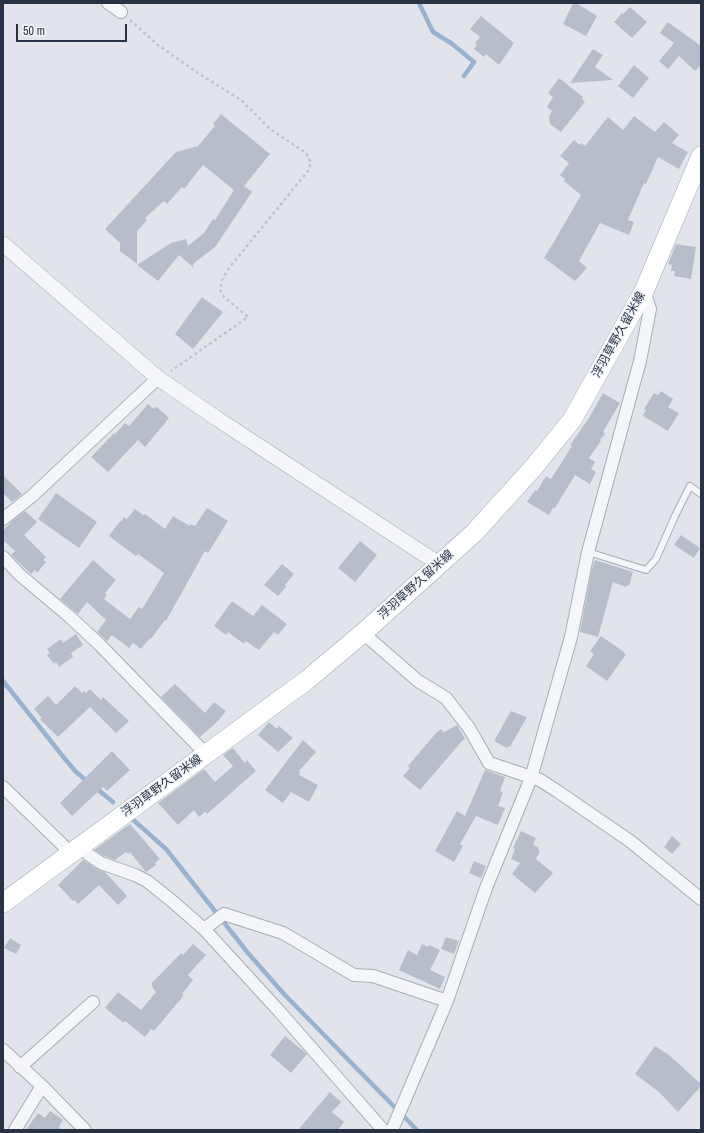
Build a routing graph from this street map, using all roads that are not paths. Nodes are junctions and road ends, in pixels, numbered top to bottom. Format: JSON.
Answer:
{"nodes":[{"id":1,"x":108,"y":3,"type":"edge"},
{"id":2,"x":121,"y":12,"type":"road end"},
{"id":3,"x":701,"y":156,"type":"edge"},
{"id":4,"x":3,"y":244,"type":"edge"},
{"id":5,"x":644,"y":291,"type":"junction"},
{"id":6,"x":158,"y":378,"type":"junction"},
{"id":7,"x":701,"y":494,"type":"edge"},
{"id":8,"x":3,"y":519,"type":"edge"},
{"id":9,"x":588,"y":552,"type":"junction"},
{"id":10,"x":3,"y":558,"type":"edge"},
{"id":11,"x":439,"y":564,"type":"junction"},
{"id":12,"x":363,"y":633,"type":"junction"},
{"id":13,"x":206,"y":754,"type":"junction"},
{"id":14,"x":531,"y":778,"type":"junction"},
{"id":15,"x":3,"y":787,"type":"edge"},
{"id":16,"x":75,"y":850,"type":"junction"},
{"id":17,"x":701,"y":899,"type":"edge"},
{"id":18,"x":3,"y":903,"type":"edge"},
{"id":19,"x":204,"y":929,"type":"junction"},
{"id":20,"x":447,"y":1001,"type":"junction"},
{"id":21,"x":93,"y":1002,"type":"dead end"},
{"id":22,"x":3,"y":1050,"type":"edge"},
{"id":23,"x":20,"y":1067,"type":"junction"},
{"id":24,"x":42,"y":1086,"type":"junction"},
{"id":25,"x":16,"y":1130,"type":"edge"},
{"id":26,"x":85,"y":1130,"type":"edge"},
{"id":27,"x":383,"y":1130,"type":"edge"},
{"id":28,"x":392,"y":1130,"type":"edge"}],
"edges":[{"from":1,"to":2,"type":"street"},
{"from":3,"to":5,"type":"main road","name":"浮羽草野久留米線"},
{"from":4,"to":6,"type":"street"},
{"from":5,"to":9,"type":"street"},
{"from":5,"to":11,"type":"main road","name":"浮羽草野久留米線"},
{"from":6,"to":8,"type":"street"},
{"from":6,"to":11,"type":"street"},
{"from":7,"to":9,"type":"lane"},
{"from":9,"to":14,"type":"street"},
{"from":10,"to":13,"type":"street"},
{"from":11,"to":12,"type":"main road","name":"浮羽草野久留米線"},
{"from":12,"to":13,"type":"main road","name":"浮羽草野久留米線"},
{"from":12,"to":14,"type":"street"},
{"from":13,"to":16,"type":"main road","name":"浮羽草野久留米線"},
{"from":14,"to":17,"type":"street"},
{"from":14,"to":20,"type":"street"},
{"from":15,"to":16,"type":"street"},
{"from":16,"to":18,"type":"main road","name":"浮羽草野久留米線"},
{"from":16,"to":19,"type":"street"},
{"from":19,"to":20,"type":"street"},
{"from":19,"to":27,"type":"street"},
{"from":20,"to":28,"type":"street"},
{"from":21,"to":23,"type":"street"},
{"from":22,"to":23,"type":"street"},
{"from":23,"to":24,"type":"street"},
{"from":24,"to":25,"type":"street"},
{"from":24,"to":26,"type":"street"}]}
